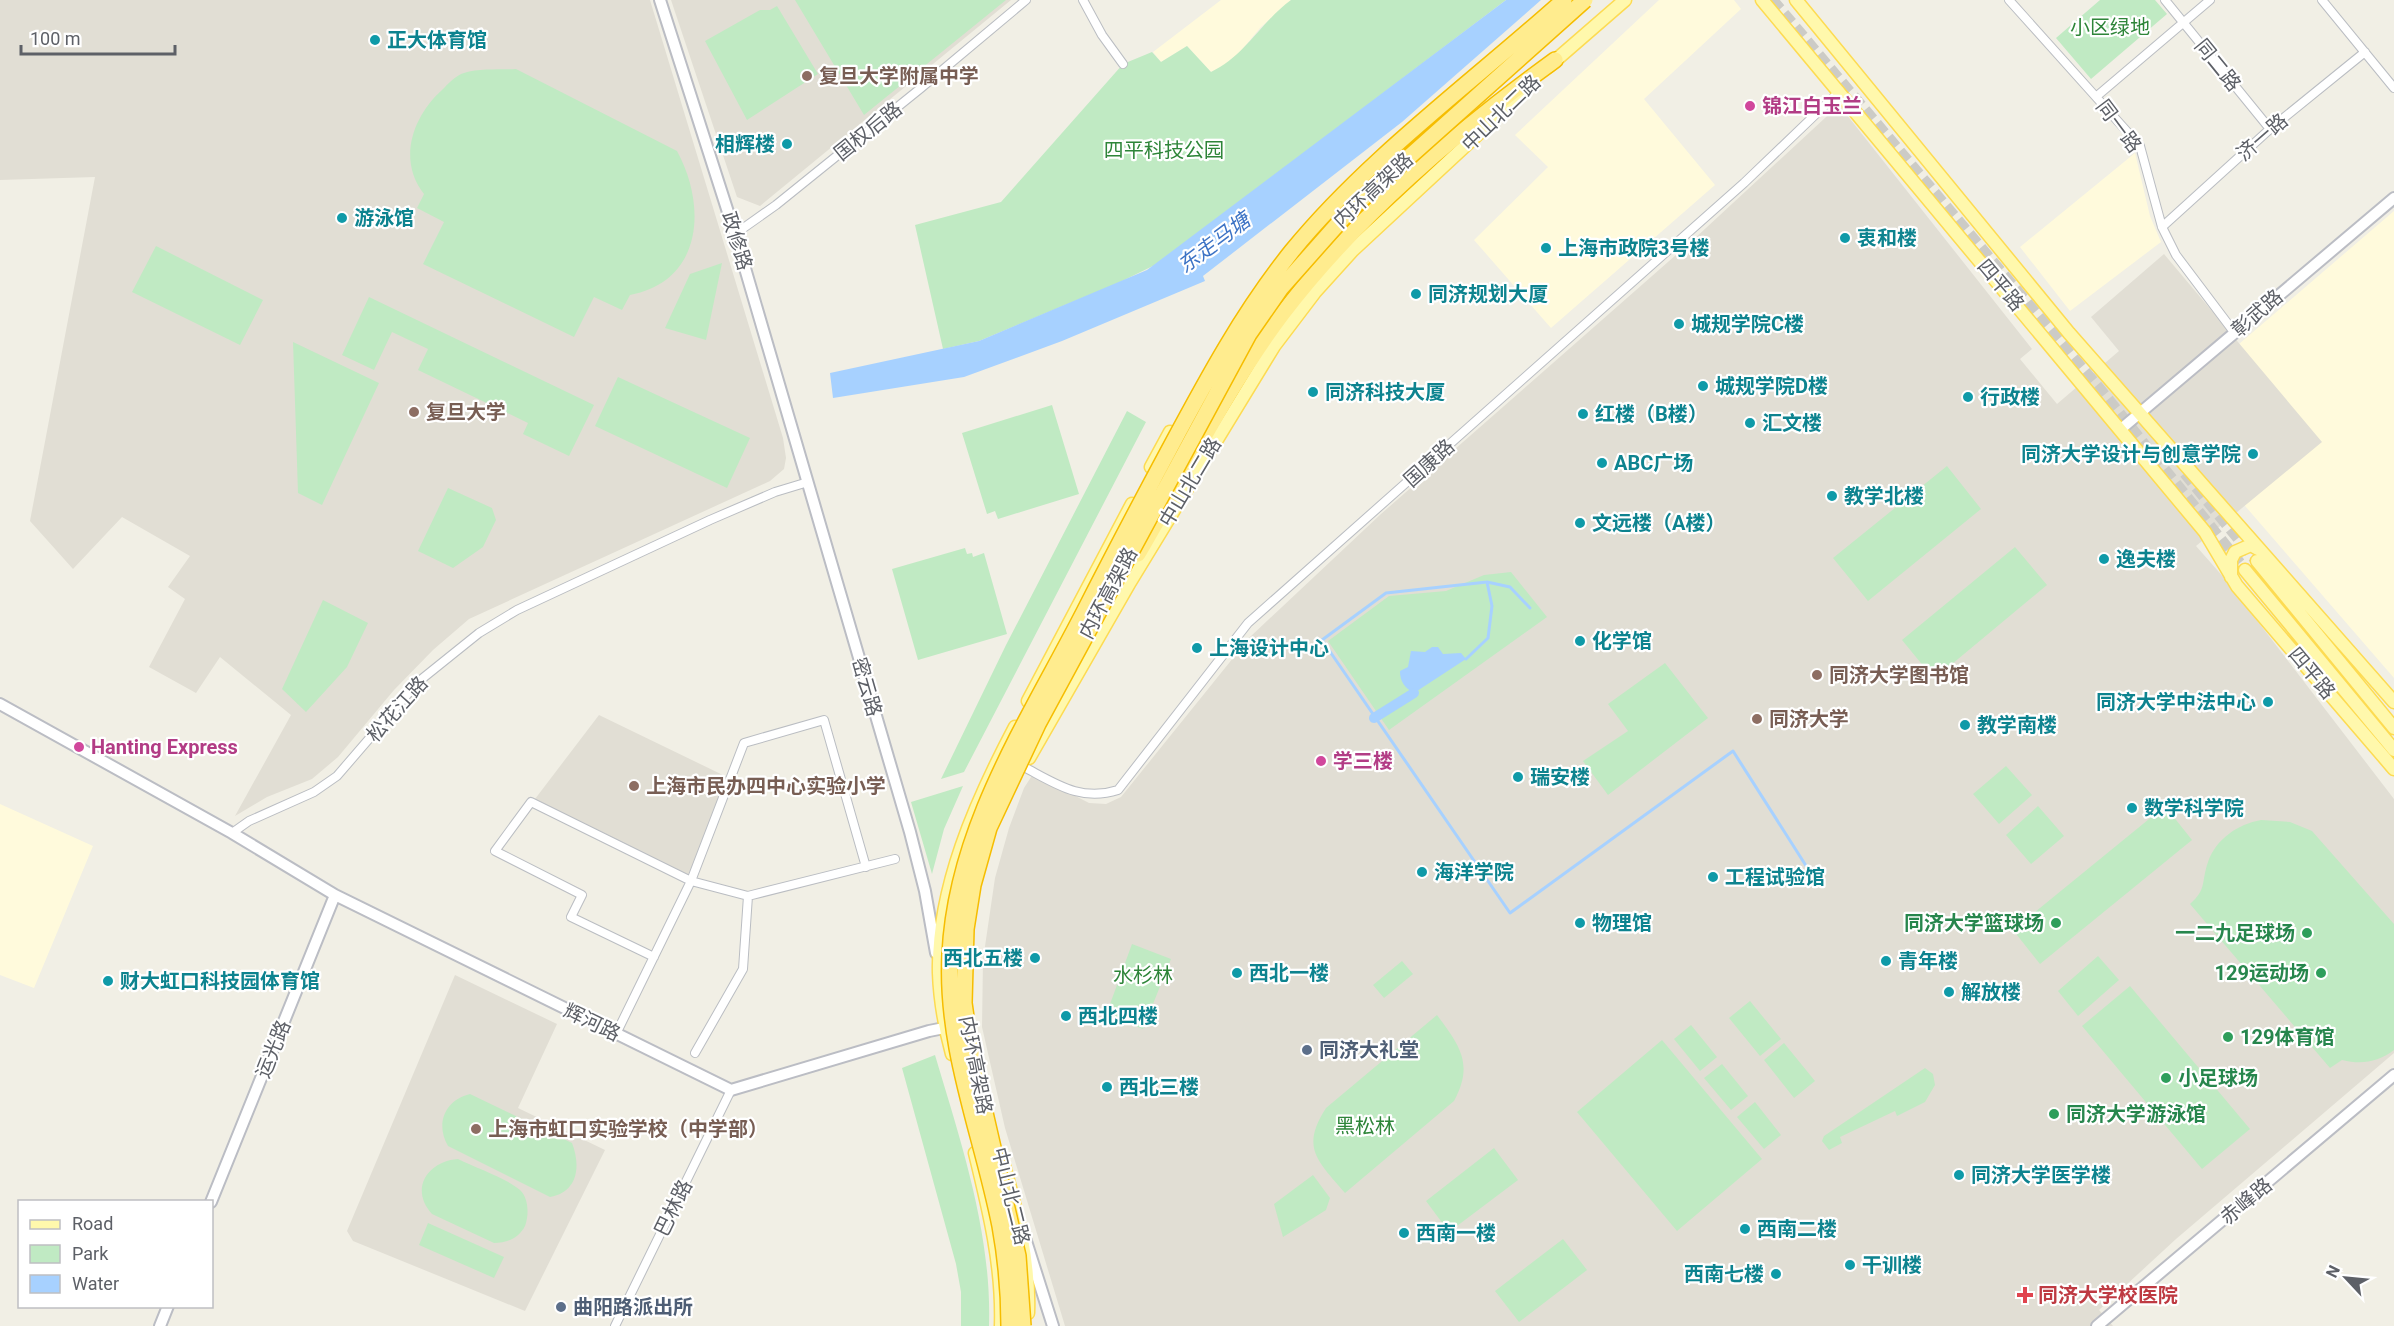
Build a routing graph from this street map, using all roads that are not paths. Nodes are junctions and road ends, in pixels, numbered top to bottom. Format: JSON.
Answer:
{"nodes":[{"id":1,"x":660,"y":0,"type":"edge"},
{"id":2,"x":1026,"y":0,"type":"edge"},
{"id":3,"x":1083,"y":0,"type":"edge"},
{"id":4,"x":1564,"y":0,"type":"edge"},
{"id":5,"x":1585,"y":0,"type":"edge"},
{"id":6,"x":1625,"y":0,"type":"edge"},
{"id":7,"x":1762,"y":0,"type":"edge"},
{"id":8,"x":1796,"y":0,"type":"edge"},
{"id":9,"x":2009,"y":0,"type":"edge"},
{"id":10,"x":2165,"y":0,"type":"edge"},
{"id":11,"x":2210,"y":0,"type":"edge"},
{"id":12,"x":2322,"y":0,"type":"edge"},
{"id":13,"x":2184,"y":22,"type":"junction"},
{"id":14,"x":2365,"y":52,"type":"junction"},
{"id":15,"x":1555,"y":60,"type":"junction"},
{"id":16,"x":1123,"y":64,"type":"dead end"},
{"id":17,"x":2394,"y":88,"type":"edge"},
{"id":18,"x":1840,"y":91,"type":"junction"},
{"id":19,"x":2097,"y":96,"type":"junction"},
{"id":20,"x":2270,"y":129,"type":"junction"},
{"id":21,"x":2394,"y":198,"type":"edge"},
{"id":22,"x":2162,"y":227,"type":"junction"},
{"id":23,"x":735,"y":234,"type":"junction"},
{"id":24,"x":2234,"y":333,"type":"junction"},
{"id":25,"x":2141,"y":413,"type":"junction"},
{"id":26,"x":2121,"y":429,"type":"junction"},
{"id":27,"x":808,"y":482,"type":"junction"},
{"id":28,"x":2258,"y":555,"type":"junction"},
{"id":29,"x":2245,"y":570,"type":"tunnel mouth"},
{"id":30,"x":2230,"y":577,"type":"junction"},
{"id":31,"x":1063,"y":678,"type":"junction"},
{"id":32,"x":2394,"y":702,"type":"edge"},
{"id":33,"x":0,"y":704,"type":"edge"},
{"id":34,"x":2394,"y":728,"type":"edge"},
{"id":35,"x":2394,"y":750,"type":"edge"},
{"id":36,"x":1024,"y":767,"type":"junction"},
{"id":37,"x":2394,"y":769,"type":"edge"},
{"id":38,"x":232,"y":833,"type":"junction"},
{"id":39,"x":895,"y":859,"type":"dead end"},
{"id":40,"x":866,"y":867,"type":"junction"},
{"id":41,"x":692,"y":881,"type":"junction"},
{"id":42,"x":925,"y":891,"type":"junction"},
{"id":43,"x":335,"y":896,"type":"junction"},
{"id":44,"x":748,"y":896,"type":"junction"},
{"id":45,"x":948,"y":900,"type":"junction"},
{"id":46,"x":654,"y":957,"type":"junction"},
{"id":47,"x":939,"y":972,"type":"junction"},
{"id":48,"x":974,"y":1024,"type":"junction"},
{"id":49,"x":945,"y":1027,"type":"junction"},
{"id":50,"x":616,"y":1034,"type":"junction"},
{"id":51,"x":695,"y":1053,"type":"dead end"},
{"id":52,"x":2394,"y":1075,"type":"edge"},
{"id":53,"x":731,"y":1090,"type":"junction"},
{"id":54,"x":212,"y":1200,"type":"edge"},
{"id":55,"x":1020,"y":1224,"type":"junction"},
{"id":56,"x":167,"y":1308,"type":"edge"},
{"id":57,"x":160,"y":1326,"type":"edge"},
{"id":58,"x":615,"y":1326,"type":"edge"},
{"id":59,"x":1001,"y":1326,"type":"edge"},
{"id":60,"x":1009,"y":1326,"type":"edge"},
{"id":61,"x":1025,"y":1326,"type":"edge"},
{"id":62,"x":1053,"y":1326,"type":"edge"},
{"id":63,"x":2097,"y":1326,"type":"edge"}],
"edges":[{"from":1,"to":23,"type":"street","name":"政修路"},
{"from":2,"to":23,"type":"street","name":"国权后路"},
{"from":3,"to":16,"type":"street"},
{"from":4,"to":60,"type":"highway","name":"内环高架路","bridge":true},
{"from":5,"to":31,"type":"highway","name":"内环高架路","bridge":true},
{"from":5,"to":45,"type":"main road","name":"中山北二路"},
{"from":6,"to":15,"type":"main road","name":"中山北二路"},
{"from":7,"to":18,"type":"main road","name":"四平路"},
{"from":8,"to":25,"type":"main road","name":"四平路"},
{"from":9,"to":19,"type":"street","name":"同一路"},
{"from":10,"to":13,"type":"street","name":"同二路"},
{"from":11,"to":13,"type":"street"},
{"from":12,"to":14,"type":"street"},
{"from":13,"to":19,"type":"street"},
{"from":13,"to":20,"type":"street","name":"同二路"},
{"from":14,"to":17,"type":"street"},
{"from":14,"to":20,"type":"street","name":"济一路"},
{"from":15,"to":31,"type":"highway","bridge":true},
{"from":15,"to":36,"type":"main road","name":"中山北二路"},
{"from":18,"to":26,"type":"main road","name":"四平路"},
{"from":18,"to":36,"type":"street","name":"国康路"},
{"from":19,"to":22,"type":"street","name":"同一路"},
{"from":20,"to":22,"type":"street","name":"济一路"},
{"from":21,"to":24,"type":"street","name":"彰武路"},
{"from":22,"to":24,"type":"street","name":"同一路"},
{"from":23,"to":27,"type":"street","name":"政修路"},
{"from":24,"to":25,"type":"street","name":"彰武路"},
{"from":25,"to":26,"type":"street","name":"彰武路"},
{"from":25,"to":28,"type":"main road","name":"四平路"},
{"from":26,"to":30,"type":"main road","name":"四平路"},
{"from":27,"to":38,"type":"street","name":"松花江路"},
{"from":27,"to":42,"type":"street","name":"密云路"},
{"from":28,"to":30,"type":"main road"},
{"from":28,"to":32,"type":"main road","name":"四平路"},
{"from":28,"to":34,"type":"main road"},
{"from":29,"to":35,"type":"main road"},
{"from":30,"to":37,"type":"main road","name":"四平路"},
{"from":31,"to":61,"type":"highway","name":"内环高架路","bridge":true},
{"from":33,"to":38,"type":"street"},
{"from":36,"to":48,"type":"main road","name":"中山北二路"},
{"from":38,"to":43,"type":"street","name":"辉河路"},
{"from":39,"to":40,"type":"street"},
{"from":40,"to":41,"type":"street"},
{"from":40,"to":44,"type":"street"},
{"from":41,"to":44,"type":"street"},
{"from":41,"to":46,"type":"street"},
{"from":41,"to":46,"type":"street"},
{"from":42,"to":45,"type":"street"},
{"from":42,"to":47,"type":"street","name":"密云路"},
{"from":43,"to":50,"type":"street","name":"辉河路"},
{"from":43,"to":54,"type":"street","name":"运光路"},
{"from":44,"to":51,"type":"street"},
{"from":45,"to":47,"type":"main road","name":"中山北二路"},
{"from":46,"to":50,"type":"street"},
{"from":47,"to":49,"type":"main road","name":"中山北二路"},
{"from":48,"to":49,"type":"street"},
{"from":48,"to":55,"type":"main road","name":"中山北二路"},
{"from":49,"to":53,"type":"street"},
{"from":49,"to":59,"type":"main road","name":"中山北二路"},
{"from":50,"to":53,"type":"street","name":"辉河路"},
{"from":52,"to":63,"type":"street","name":"赤峰路"},
{"from":53,"to":58,"type":"street","name":"巴林路"},
{"from":55,"to":61,"type":"main road","name":"中山北二路"},
{"from":55,"to":62,"type":"street"},
{"from":56,"to":57,"type":"street"}]}
